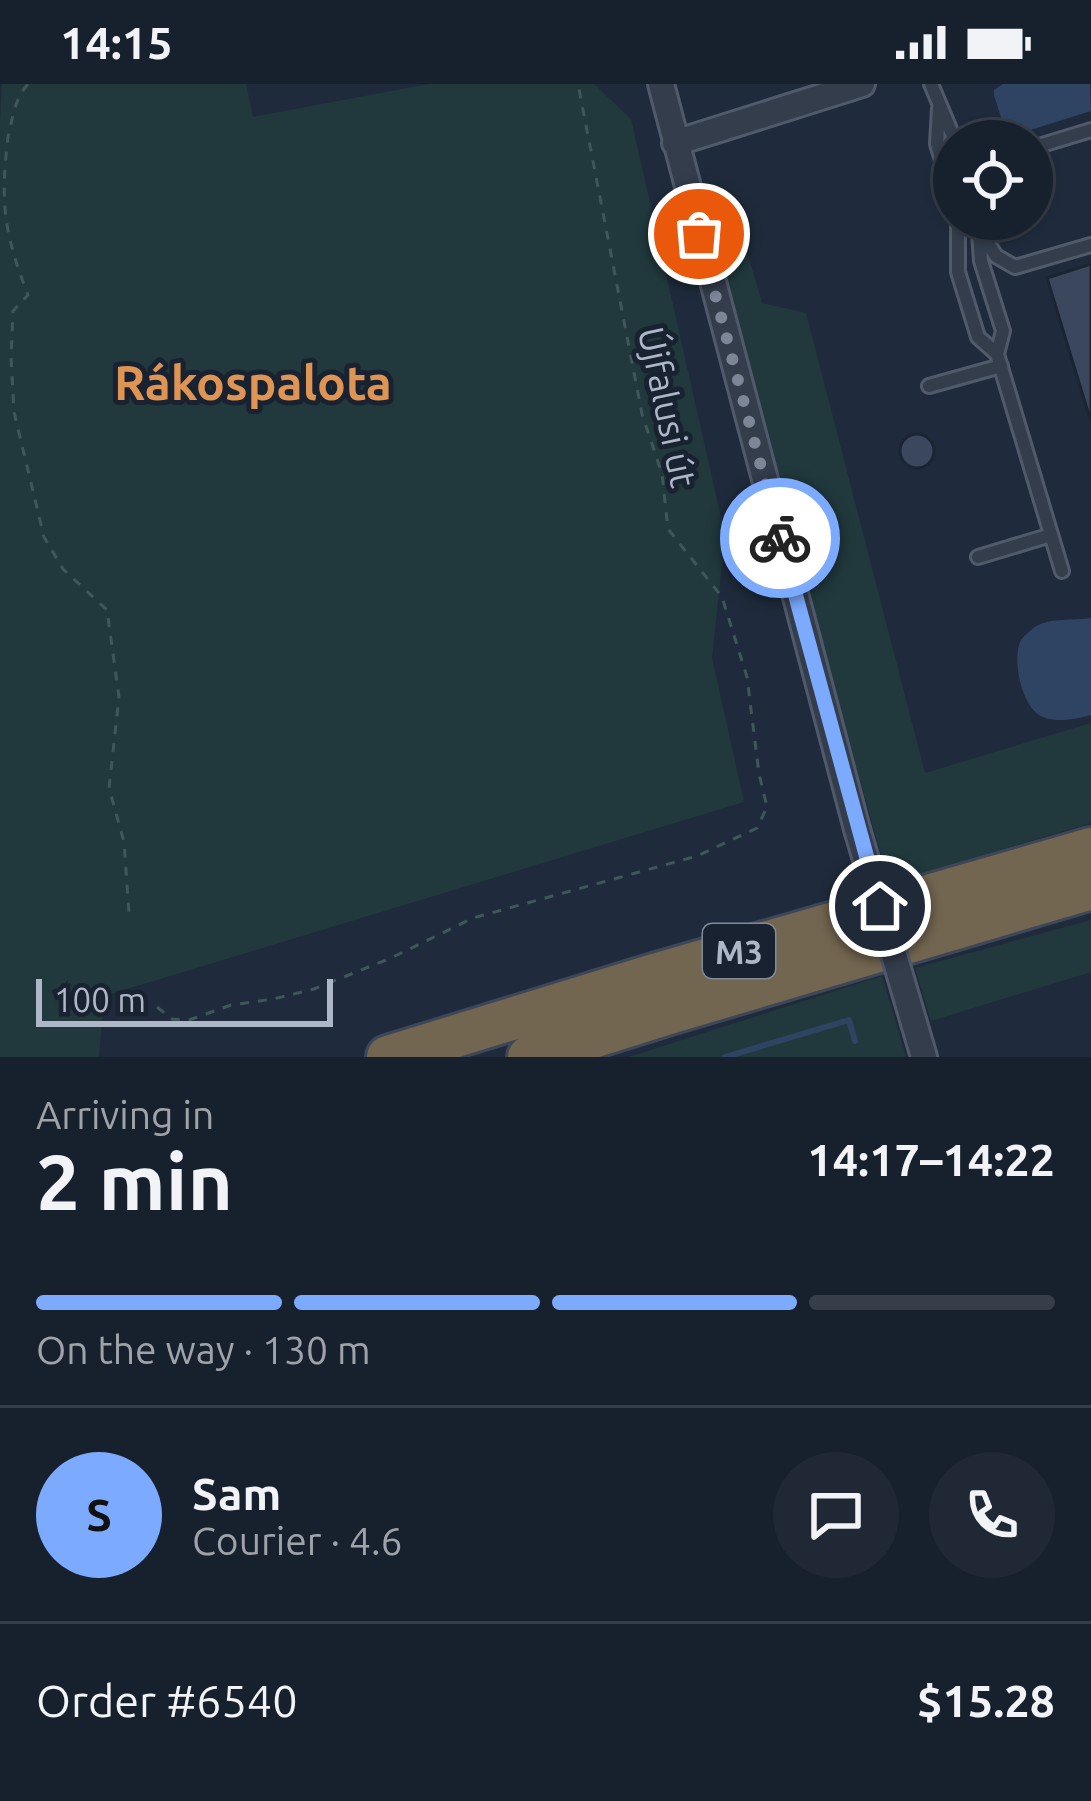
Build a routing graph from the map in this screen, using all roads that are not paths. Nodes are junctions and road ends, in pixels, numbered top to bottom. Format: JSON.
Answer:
{"nodes":[{"id":1,"x":661,"y":84,"type":"edge"},
{"id":2,"x":862,"y":84,"type":"edge"},
{"id":3,"x":931,"y":84,"type":"edge"},
{"id":4,"x":939,"y":109,"type":"junction"},
{"id":5,"x":938,"y":120,"type":"edge"},
{"id":6,"x":944,"y":120,"type":"edge"},
{"id":7,"x":1091,"y":130,"type":"edge"},
{"id":8,"x":1053,"y":142,"type":"edge"},
{"id":9,"x":675,"y":143,"type":"junction"},
{"id":10,"x":958,"y":240,"type":"edge"},
{"id":11,"x":979,"y":240,"type":"edge"},
{"id":12,"x":987,"y":240,"type":"edge"},
{"id":13,"x":1091,"y":245,"type":"edge"},
{"id":14,"x":999,"y":360,"type":"junction"},
{"id":15,"x":929,"y":386,"type":"dead end"},
{"id":16,"x":1051,"y":535,"type":"junction"},
{"id":17,"x":978,"y":557,"type":"dead end"},
{"id":18,"x":1062,"y":572,"type":"dead end"},
{"id":19,"x":1091,"y":849,"type":"edge"},
{"id":20,"x":1091,"y":888,"type":"edge"},
{"id":21,"x":388,"y":1057,"type":"edge"},
{"id":22,"x":529,"y":1057,"type":"edge"},
{"id":23,"x":924,"y":1057,"type":"edge"}],
"edges":[{"from":1,"to":9,"type":"street"},
{"from":2,"to":9,"type":"street"},
{"from":3,"to":4,"type":"lane"},
{"from":4,"to":5,"type":"lane"},
{"from":4,"to":6,"type":"lane"},
{"from":7,"to":8,"type":"lane"},
{"from":9,"to":23,"type":"street","bridge":true},
{"from":10,"to":14,"type":"lane"},
{"from":11,"to":14,"type":"lane"},
{"from":12,"to":13,"type":"lane"},
{"from":14,"to":15,"type":"lane"},
{"from":14,"to":16,"type":"lane"},
{"from":16,"to":17,"type":"lane"},
{"from":16,"to":18,"type":"lane"},
{"from":19,"to":21,"type":"highway","number":"M3"},
{"from":20,"to":22,"type":"highway","number":"M3"}]}
